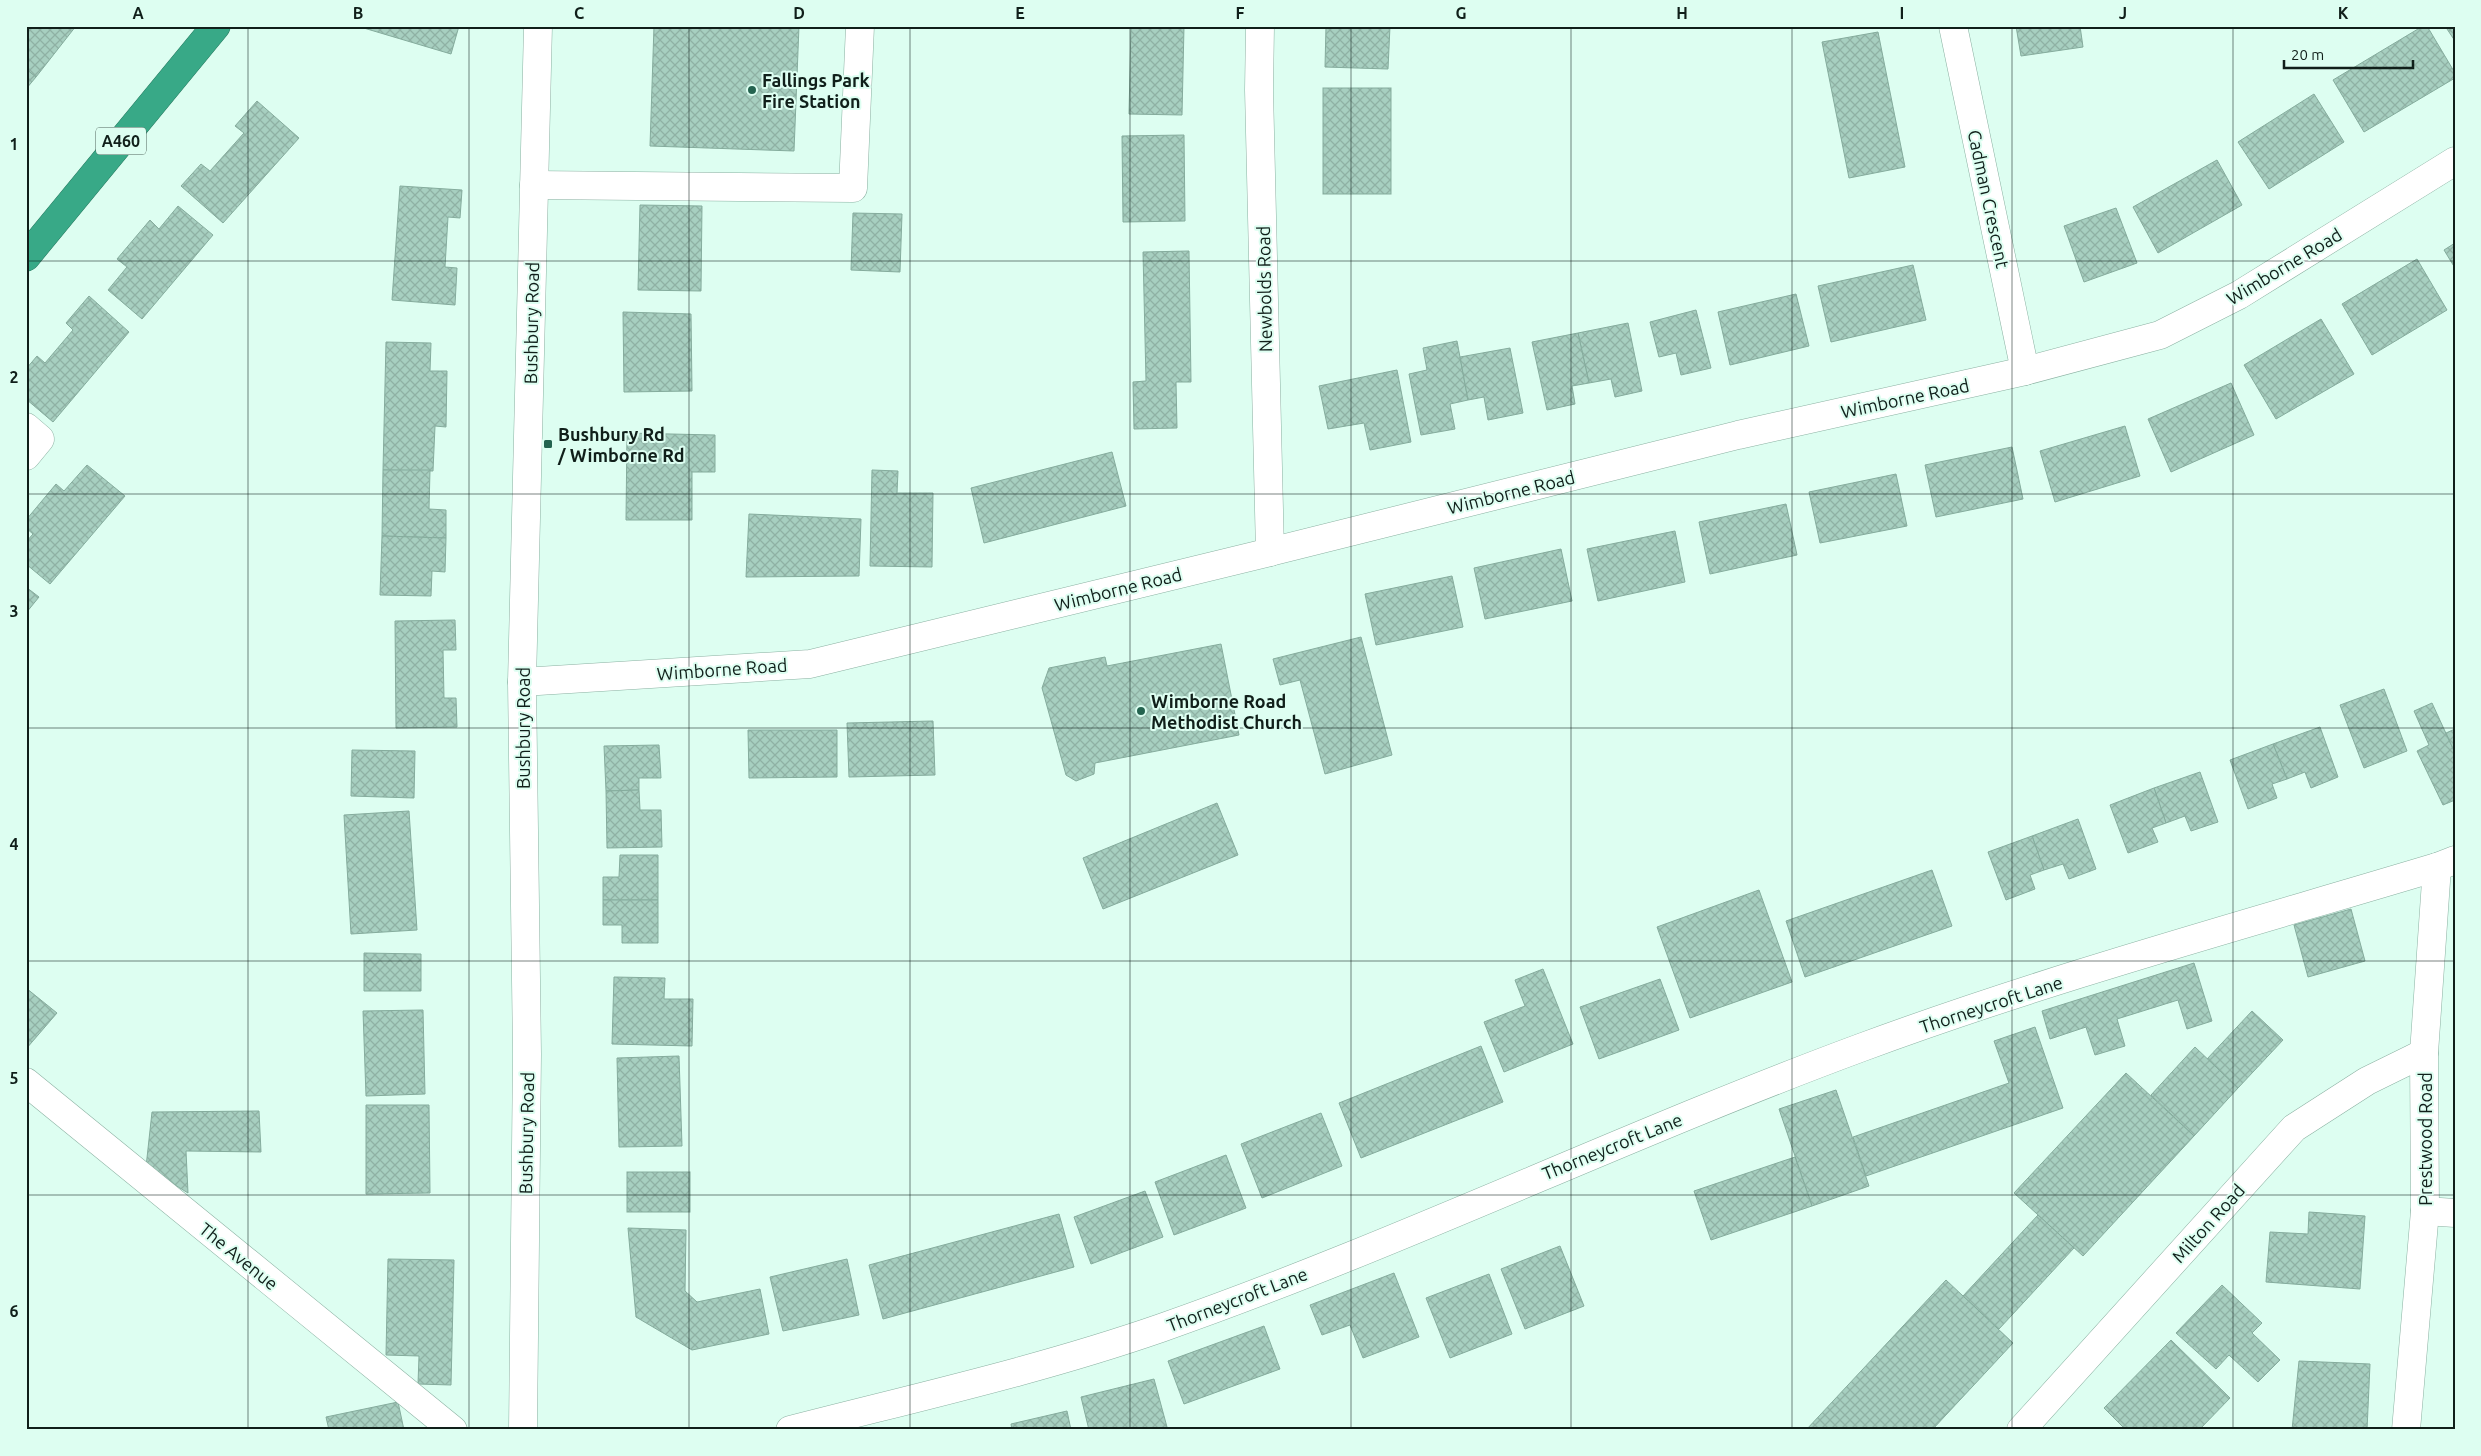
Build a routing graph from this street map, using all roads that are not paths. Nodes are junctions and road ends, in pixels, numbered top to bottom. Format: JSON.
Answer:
{"nodes":[{"id":1,"x":216,"y":26,"type":"edge"},
{"id":2,"x":538,"y":26,"type":"edge"},
{"id":3,"x":860,"y":26,"type":"edge"},
{"id":4,"x":1260,"y":26,"type":"edge"},
{"id":5,"x":1953,"y":26,"type":"edge"},
{"id":6,"x":2455,"y":161,"type":"edge"},
{"id":7,"x":534,"y":185,"type":"junction"},
{"id":8,"x":26,"y":257,"type":"edge"},
{"id":9,"x":2025,"y":371,"type":"junction"},
{"id":10,"x":26,"y":427,"type":"edge"},
{"id":11,"x":26,"y":456,"type":"edge"},
{"id":12,"x":1270,"y":552,"type":"junction"},
{"id":13,"x":522,"y":682,"type":"junction"},
{"id":14,"x":2446,"y":864,"type":"edge"},
{"id":15,"x":2424,"y":1053,"type":"junction"},
{"id":16,"x":26,"y":1082,"type":"edge"},
{"id":17,"x":2425,"y":1212,"type":"junction"},
{"id":18,"x":2455,"y":1213,"type":"edge"},
{"id":19,"x":453,"y":1430,"type":"edge"},
{"id":20,"x":523,"y":1430,"type":"edge"},
{"id":21,"x":790,"y":1430,"type":"edge"},
{"id":22,"x":2021,"y":1430,"type":"edge"},
{"id":23,"x":2406,"y":1430,"type":"edge"}],
"edges":[{"from":1,"to":8,"type":"highway","number":"A460"},
{"from":2,"to":7,"type":"street","name":"Bushbury Road"},
{"from":3,"to":7,"type":"street"},
{"from":4,"to":12,"type":"street","name":"Newbolds Road"},
{"from":5,"to":9,"type":"street","name":"Cadman Crescent"},
{"from":6,"to":9,"type":"street","name":"Wimborne Road"},
{"from":7,"to":13,"type":"street","name":"Bushbury Road"},
{"from":9,"to":12,"type":"street","name":"Wimborne Road"},
{"from":10,"to":11,"type":"street"},
{"from":12,"to":13,"type":"street","name":"Wimborne Road"},
{"from":13,"to":20,"type":"street","name":"Bushbury Road"},
{"from":14,"to":15,"type":"street","name":"Prestwood Road"},
{"from":14,"to":21,"type":"street","name":"Thorneycroft Lane"},
{"from":15,"to":17,"type":"street","name":"Prestwood Road"},
{"from":15,"to":22,"type":"street","name":"Milton Road"},
{"from":16,"to":19,"type":"street","name":"The Avenue"},
{"from":17,"to":18,"type":"street"},
{"from":17,"to":23,"type":"street","name":"Prestwood Road"}]}
